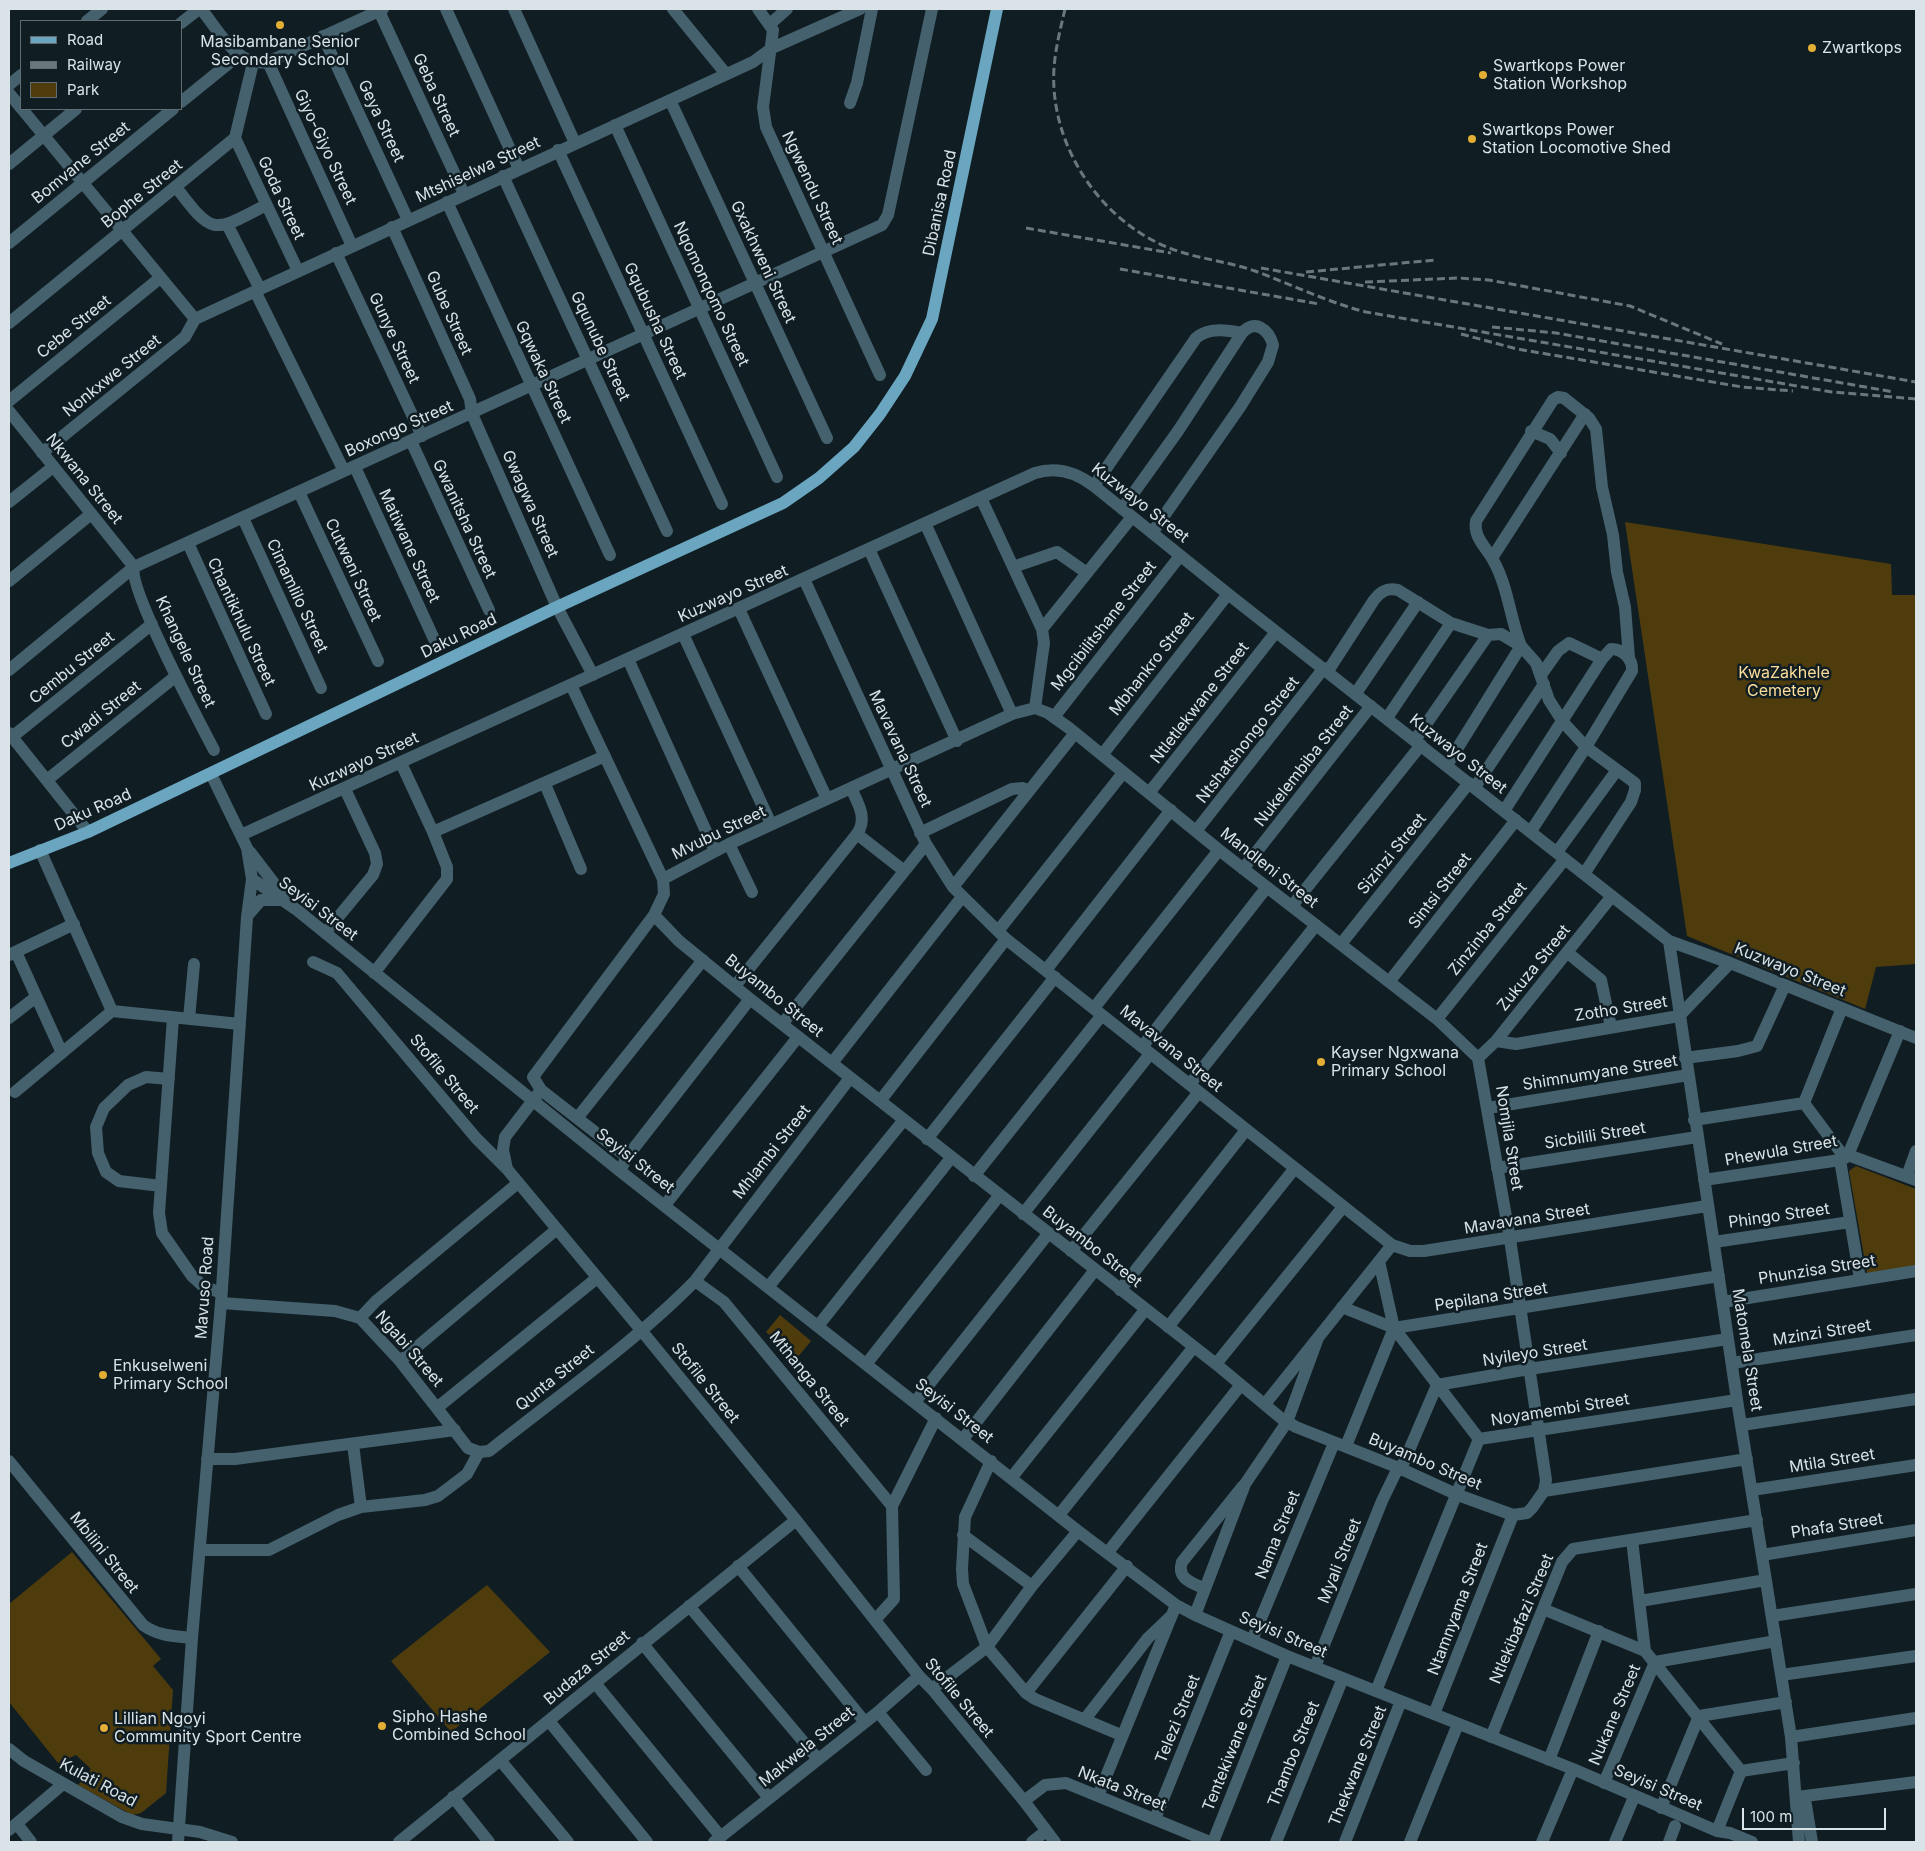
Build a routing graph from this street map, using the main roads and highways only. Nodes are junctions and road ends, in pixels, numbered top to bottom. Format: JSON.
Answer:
{"nodes":[{"id":1,"x":997,"y":9,"type":"edge"},
{"id":2,"x":892,"y":397,"type":"joint"},
{"id":3,"x":9,"y":863,"type":"edge"}],
"edges":[{"from":1,"to":2,"type":"main road","name":"Dibanisa Road"},
{"from":2,"to":3,"type":"main road","name":"Daku Road"}]}
